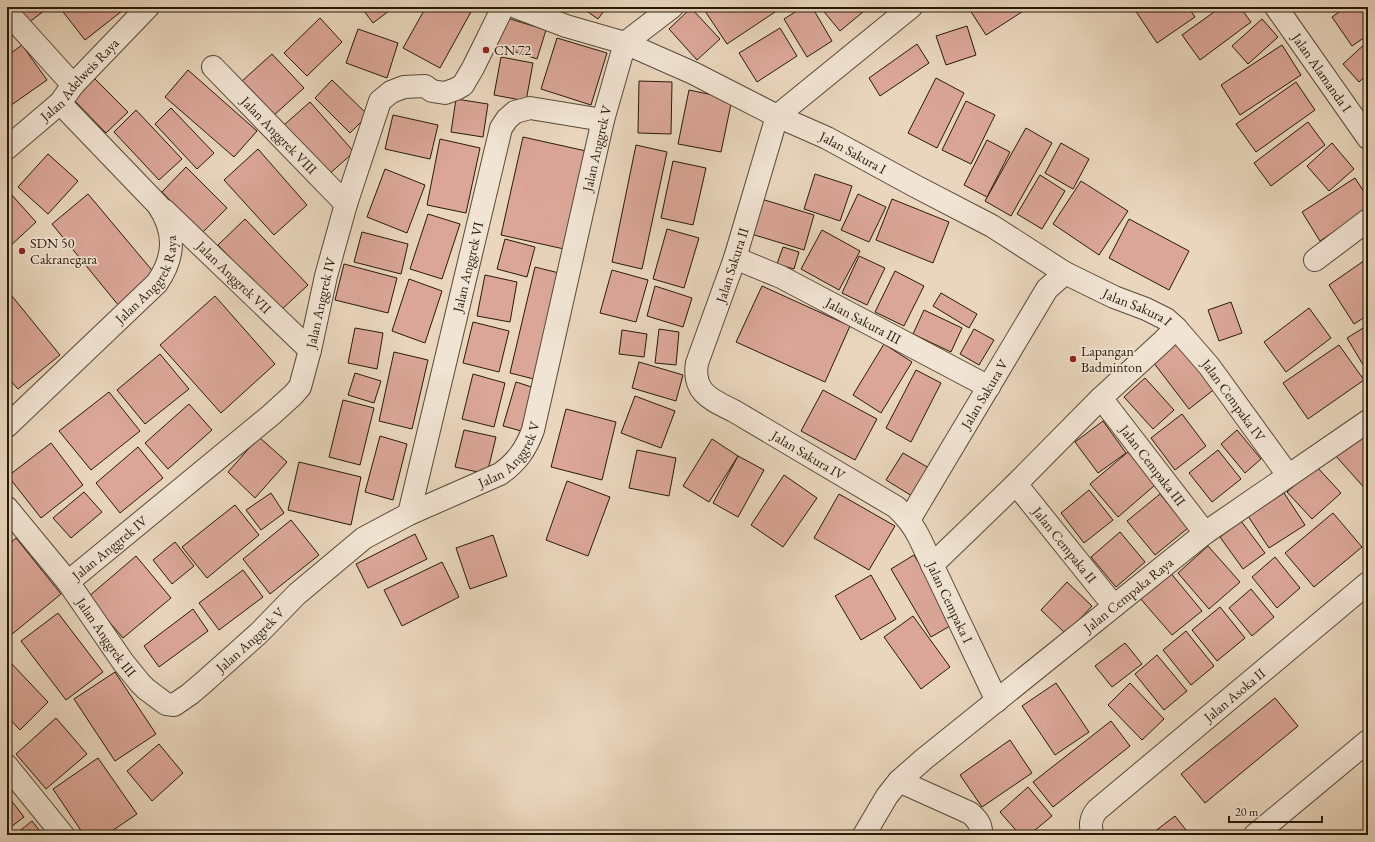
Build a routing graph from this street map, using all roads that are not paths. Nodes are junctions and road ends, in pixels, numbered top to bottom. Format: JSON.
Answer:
{"nodes":[{"id":1,"x":148,"y":7,"type":"edge"},
{"id":2,"x":503,"y":7,"type":"edge"},
{"id":3,"x":516,"y":7,"type":"edge"},
{"id":4,"x":672,"y":7,"type":"edge"},
{"id":5,"x":911,"y":7,"type":"edge"},
{"id":6,"x":1276,"y":7,"type":"edge"},
{"id":7,"x":7,"y":12,"type":"edge"},
{"id":8,"x":649,"y":14,"type":"edge"},
{"id":9,"x":625,"y":43,"type":"junction"},
{"id":10,"x":213,"y":67,"type":"dead end"},
{"id":11,"x":73,"y":85,"type":"junction"},
{"id":12,"x":60,"y":102,"type":"junction"},
{"id":13,"x":777,"y":116,"type":"junction"},
{"id":14,"x":603,"y":120,"type":"junction"},
{"id":15,"x":1368,"y":138,"type":"edge"},
{"id":16,"x":7,"y":148,"type":"edge"},
{"id":17,"x":346,"y":204,"type":"junction"},
{"id":18,"x":158,"y":205,"type":"junction"},
{"id":19,"x":1368,"y":220,"type":"edge"},
{"id":20,"x":735,"y":258,"type":"junction"},
{"id":21,"x":1314,"y":260,"type":"dead end"},
{"id":22,"x":1065,"y":272,"type":"junction"},
{"id":23,"x":1176,"y":328,"type":"junction"},
{"id":24,"x":310,"y":350,"type":"junction"},
{"id":25,"x":989,"y":387,"type":"junction"},
{"id":26,"x":1101,"y":398,"type":"junction"},
{"id":27,"x":720,"y":404,"type":"joint"},
{"id":28,"x":1368,"y":421,"type":"edge"},
{"id":29,"x":7,"y":426,"type":"edge"},
{"id":30,"x":1288,"y":475,"type":"junction"},
{"id":31,"x":1016,"y":484,"type":"junction"},
{"id":32,"x":7,"y":508,"type":"edge"},
{"id":33,"x":903,"y":513,"type":"junction"},
{"id":34,"x":409,"y":514,"type":"junction"},
{"id":35,"x":1205,"y":533,"type":"junction"},
{"id":36,"x":932,"y":565,"type":"junction"},
{"id":37,"x":68,"y":582,"type":"junction"},
{"id":38,"x":1368,"y":582,"type":"edge"},
{"id":39,"x":1114,"y":606,"type":"junction"},
{"id":40,"x":997,"y":701,"type":"junction"},
{"id":41,"x":166,"y":704,"type":"joint"},
{"id":42,"x":1368,"y":741,"type":"edge"},
{"id":43,"x":7,"y":766,"type":"edge"},
{"id":44,"x":899,"y":781,"type":"junction"},
{"id":45,"x":63,"y":835,"type":"edge"},
{"id":46,"x":864,"y":835,"type":"edge"},
{"id":47,"x":981,"y":835,"type":"edge"},
{"id":48,"x":1093,"y":835,"type":"edge"},
{"id":49,"x":1255,"y":835,"type":"edge"}],
"edges":[{"from":1,"to":11,"type":"street","name":"Jalan Adelweis Raya"},
{"from":2,"to":17,"type":"street","name":"Jalan Anggrek IV"},
{"from":3,"to":9,"type":"street","name":"Jalan Sakura I"},
{"from":4,"to":8,"type":"street"},
{"from":5,"to":13,"type":"street"},
{"from":6,"to":15,"type":"street","name":"Jalan Alamanda I"},
{"from":7,"to":11,"type":"street"},
{"from":8,"to":9,"type":"street"},
{"from":9,"to":13,"type":"street","name":"Jalan Sakura I"},
{"from":9,"to":14,"type":"street","name":"Jalan Anggrek V"},
{"from":10,"to":17,"type":"street","name":"Jalan Anggrek VIII"},
{"from":11,"to":12,"type":"street","name":"Jalan Adelweis Raya"},
{"from":12,"to":16,"type":"street","name":"Jalan Adelweis Raya"},
{"from":12,"to":18,"type":"street","name":"Jalan Anggrek Raya"},
{"from":13,"to":20,"type":"street","name":"Jalan Sakura II"},
{"from":13,"to":22,"type":"street","name":"Jalan Sakura I"},
{"from":14,"to":34,"type":"street","name":"Jalan Anggrek V"},
{"from":14,"to":34,"type":"street","name":"Jalan Anggrek VI"},
{"from":17,"to":24,"type":"street","name":"Jalan Anggrek IV"},
{"from":18,"to":24,"type":"street","name":"Jalan Anggrek VII"},
{"from":18,"to":29,"type":"street","name":"Jalan Anggrek Raya"},
{"from":19,"to":21,"type":"street"},
{"from":20,"to":25,"type":"street","name":"Jalan Sakura III"},
{"from":20,"to":27,"type":"street","name":"Jalan Sakura II"},
{"from":22,"to":23,"type":"street","name":"Jalan Sakura I"},
{"from":22,"to":25,"type":"street","name":"Jalan Sakura V"},
{"from":23,"to":26,"type":"street"},
{"from":23,"to":30,"type":"street","name":"Jalan Cempaka IV"},
{"from":24,"to":37,"type":"street","name":"Jalan Anggrek IV"},
{"from":25,"to":33,"type":"street","name":"Jalan Sakura V"},
{"from":26,"to":31,"type":"street"},
{"from":26,"to":35,"type":"street","name":"Jalan Cempaka III"},
{"from":27,"to":33,"type":"street","name":"Jalan Sakura IV"},
{"from":28,"to":30,"type":"street","name":"Jalan Cempaka Raya"},
{"from":30,"to":35,"type":"street","name":"Jalan Cempaka Raya"},
{"from":31,"to":36,"type":"street"},
{"from":31,"to":39,"type":"street","name":"Jalan Cempaka II"},
{"from":32,"to":37,"type":"street","name":"Jalan Anggrek III"},
{"from":33,"to":36,"type":"street","name":"Jalan Cempaka I"},
{"from":34,"to":41,"type":"street","name":"Jalan Anggrek V"},
{"from":35,"to":39,"type":"street","name":"Jalan Cempaka Raya"},
{"from":36,"to":40,"type":"street","name":"Jalan Cempaka I"},
{"from":37,"to":41,"type":"street","name":"Jalan Anggrek III"},
{"from":38,"to":48,"type":"street","name":"Jalan Asoka II"},
{"from":39,"to":40,"type":"street","name":"Jalan Cempaka Raya"},
{"from":40,"to":44,"type":"street","name":"Jalan Cempaka Raya"},
{"from":42,"to":49,"type":"street"},
{"from":43,"to":45,"type":"street"},
{"from":44,"to":46,"type":"street","name":"Jalan Cempaka Raya"},
{"from":44,"to":47,"type":"street"}]}
